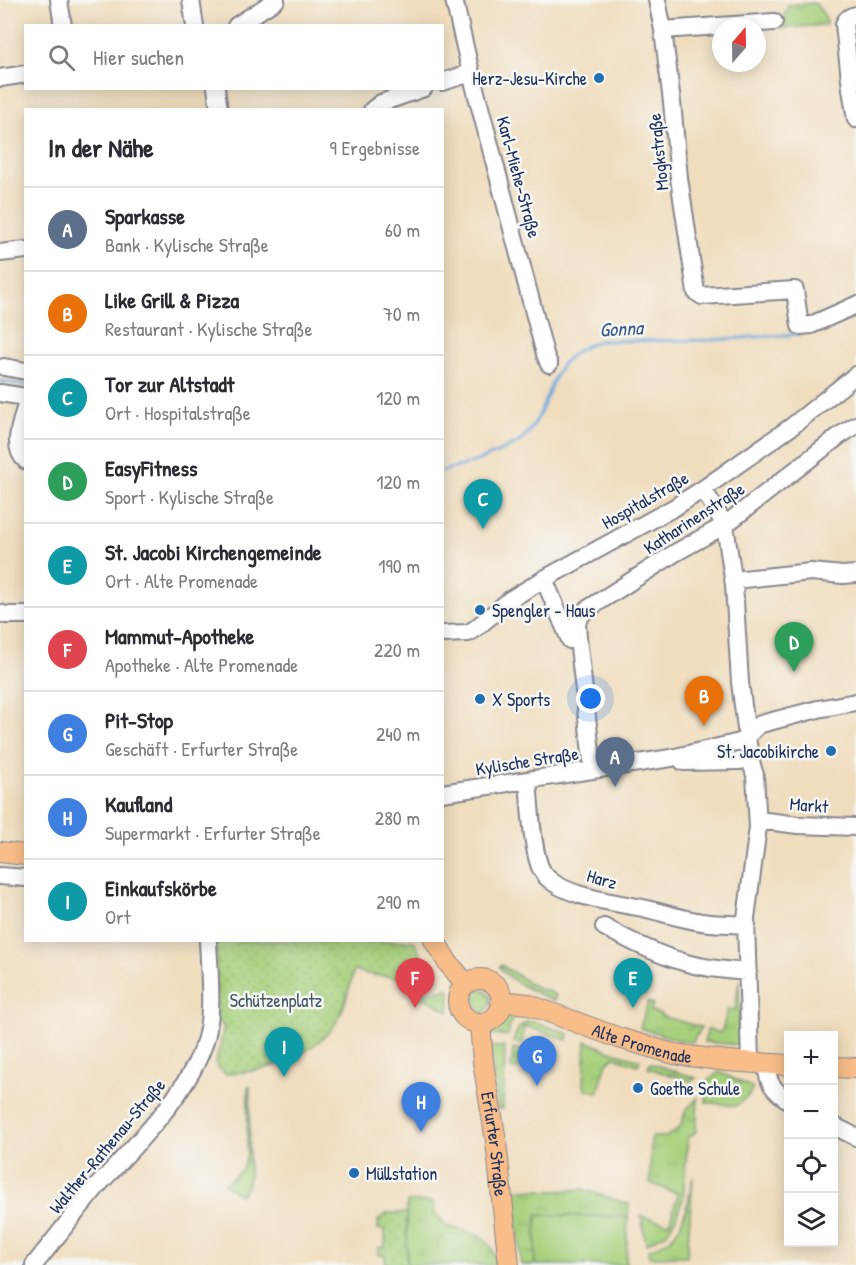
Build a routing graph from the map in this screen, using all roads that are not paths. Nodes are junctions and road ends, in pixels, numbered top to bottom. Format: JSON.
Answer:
{"nodes":[{"id":1,"x":59,"y":0,"type":"edge"},
{"id":2,"x":191,"y":0,"type":"edge"},
{"id":3,"x":276,"y":0,"type":"edge"},
{"id":4,"x":454,"y":0,"type":"edge"},
{"id":5,"x":657,"y":0,"type":"edge"},
{"id":6,"x":851,"y":18,"type":"edge"},
{"id":7,"x":774,"y":22,"type":"dead end"},
{"id":8,"x":63,"y":24,"type":"edge"},
{"id":9,"x":195,"y":24,"type":"edge"},
{"id":10,"x":239,"y":24,"type":"edge"},
{"id":11,"x":663,"y":30,"type":"junction"},
{"id":12,"x":471,"y":72,"type":"junction"},
{"id":13,"x":24,"y":74,"type":"edge"},
{"id":14,"x":0,"y":78,"type":"edge"},
{"id":15,"x":444,"y":81,"type":"edge"},
{"id":16,"x":216,"y":90,"type":"edge"},
{"id":17,"x":418,"y":90,"type":"edge"},
{"id":18,"x":219,"y":108,"type":"edge"},
{"id":19,"x":375,"y":108,"type":"edge"},
{"id":20,"x":856,"y":119,"type":"edge"},
{"id":21,"x":24,"y":250,"type":"edge"},
{"id":22,"x":0,"y":254,"type":"edge"},
{"id":23,"x":856,"y":305,"type":"edge"},
{"id":24,"x":549,"y":364,"type":"dead end"},
{"id":25,"x":4,"y":367,"type":"dead end"},
{"id":26,"x":24,"y":371,"type":"edge"},
{"id":27,"x":856,"y":375,"type":"edge"},
{"id":28,"x":0,"y":393,"type":"edge"},
{"id":29,"x":24,"y":397,"type":"edge"},
{"id":30,"x":24,"y":412,"type":"edge"},
{"id":31,"x":856,"y":425,"type":"edge"},
{"id":32,"x":24,"y":460,"type":"edge"},
{"id":33,"x":703,"y":489,"type":"junction"},
{"id":34,"x":725,"y":525,"type":"junction"},
{"id":35,"x":856,"y":574,"type":"edge"},
{"id":36,"x":544,"y":579,"type":"junction"},
{"id":37,"x":734,"y":580,"type":"junction"},
{"id":38,"x":0,"y":613,"type":"edge"},
{"id":39,"x":24,"y":615,"type":"edge"},
{"id":40,"x":444,"y":634,"type":"edge"},
{"id":41,"x":578,"y":639,"type":"junction"},
{"id":42,"x":856,"y":702,"type":"edge"},
{"id":43,"x":748,"y":738,"type":"junction"},
{"id":44,"x":671,"y":758,"type":"junction"},
{"id":45,"x":750,"y":759,"type":"junction"},
{"id":46,"x":592,"y":770,"type":"junction"},
{"id":47,"x":528,"y":780,"type":"junction"},
{"id":48,"x":444,"y":793,"type":"edge"},
{"id":49,"x":758,"y":820,"type":"junction"},
{"id":50,"x":856,"y":827,"type":"edge"},
{"id":51,"x":0,"y":852,"type":"edge"},
{"id":52,"x":24,"y":855,"type":"edge"},
{"id":53,"x":0,"y":876,"type":"edge"},
{"id":54,"x":24,"y":878,"type":"edge"},
{"id":55,"x":747,"y":925,"type":"junction"},
{"id":56,"x":604,"y":927,"type":"dead end"},
{"id":57,"x":208,"y":942,"type":"edge"},
{"id":58,"x":435,"y":942,"type":"edge"},
{"id":59,"x":748,"y":972,"type":"junction"},
{"id":60,"x":466,"y":984,"type":"junction"},
{"id":61,"x":501,"y":1001,"type":"junction"},
{"id":62,"x":480,"y":1023,"type":"junction"},
{"id":63,"x":759,"y":1063,"type":"junction"},
{"id":64,"x":784,"y":1065,"type":"edge"},
{"id":65,"x":838,"y":1067,"type":"edge"},
{"id":66,"x":856,"y":1068,"type":"edge"},
{"id":67,"x":784,"y":1097,"type":"edge"},
{"id":68,"x":838,"y":1128,"type":"edge"},
{"id":69,"x":856,"y":1137,"type":"edge"},
{"id":70,"x":34,"y":1265,"type":"edge"},
{"id":71,"x":509,"y":1265,"type":"edge"}],
"edges":[{"from":1,"to":8,"type":"street"},
{"from":2,"to":9,"type":"street"},
{"from":3,"to":10,"type":"street"},
{"from":4,"to":12,"type":"street","name":"Karl-Miehe-Straße"},
{"from":5,"to":11,"type":"street","name":"Mogkstraße"},
{"from":6,"to":20,"type":"street"},
{"from":7,"to":11,"type":"street"},
{"from":11,"to":23,"type":"street","name":"Mogkstraße"},
{"from":12,"to":15,"type":"street"},
{"from":12,"to":24,"type":"street","name":"Karl-Miehe-Straße"},
{"from":13,"to":14,"type":"street"},
{"from":16,"to":18,"type":"street"},
{"from":17,"to":19,"type":"street"},
{"from":21,"to":22,"type":"street"},
{"from":25,"to":26,"type":"street"},
{"from":27,"to":33,"type":"street","name":"Hospitalstraße"},
{"from":28,"to":29,"type":"street"},
{"from":30,"to":32,"type":"street"},
{"from":31,"to":34,"type":"street","name":"Katharinenstraße"},
{"from":33,"to":34,"type":"street"},
{"from":33,"to":36,"type":"street","name":"Hospitalstraße"},
{"from":34,"to":37,"type":"street"},
{"from":34,"to":41,"type":"street","name":"Katharinenstraße"},
{"from":35,"to":37,"type":"street"},
{"from":36,"to":40,"type":"street","name":"Hospitalstraße"},
{"from":36,"to":41,"type":"street"},
{"from":37,"to":43,"type":"street"},
{"from":38,"to":39,"type":"street"},
{"from":41,"to":46,"type":"street"},
{"from":42,"to":43,"type":"street","name":"Kylische Straße"},
{"from":43,"to":44,"type":"street","name":"Kylische Straße"},
{"from":43,"to":45,"type":"street"},
{"from":44,"to":45,"type":"street"},
{"from":44,"to":46,"type":"street","name":"Kylische Straße"},
{"from":45,"to":49,"type":"street"},
{"from":46,"to":47,"type":"street","name":"Kylische Straße"},
{"from":47,"to":48,"type":"street","name":"Kylische Straße"},
{"from":47,"to":55,"type":"street","name":"Harz"},
{"from":49,"to":50,"type":"street","name":"Markt"},
{"from":49,"to":55,"type":"street"},
{"from":51,"to":52,"type":"main road"},
{"from":53,"to":54,"type":"street"},
{"from":55,"to":59,"type":"street"},
{"from":56,"to":59,"type":"street"},
{"from":57,"to":70,"type":"street","name":"Walther-Rathenau-Straße"},
{"from":58,"to":60,"type":"main road"},
{"from":59,"to":63,"type":"street"},
{"from":60,"to":61,"type":"main road"},
{"from":60,"to":62,"type":"main road"},
{"from":61,"to":62,"type":"main road"},
{"from":61,"to":63,"type":"main road","name":"Alte Promenade"},
{"from":62,"to":71,"type":"main road","name":"Erfurter Straße"},
{"from":63,"to":64,"type":"main road","name":"Alte Promenade"},
{"from":63,"to":67,"type":"street"},
{"from":65,"to":66,"type":"main road"},
{"from":68,"to":69,"type":"street"}]}
